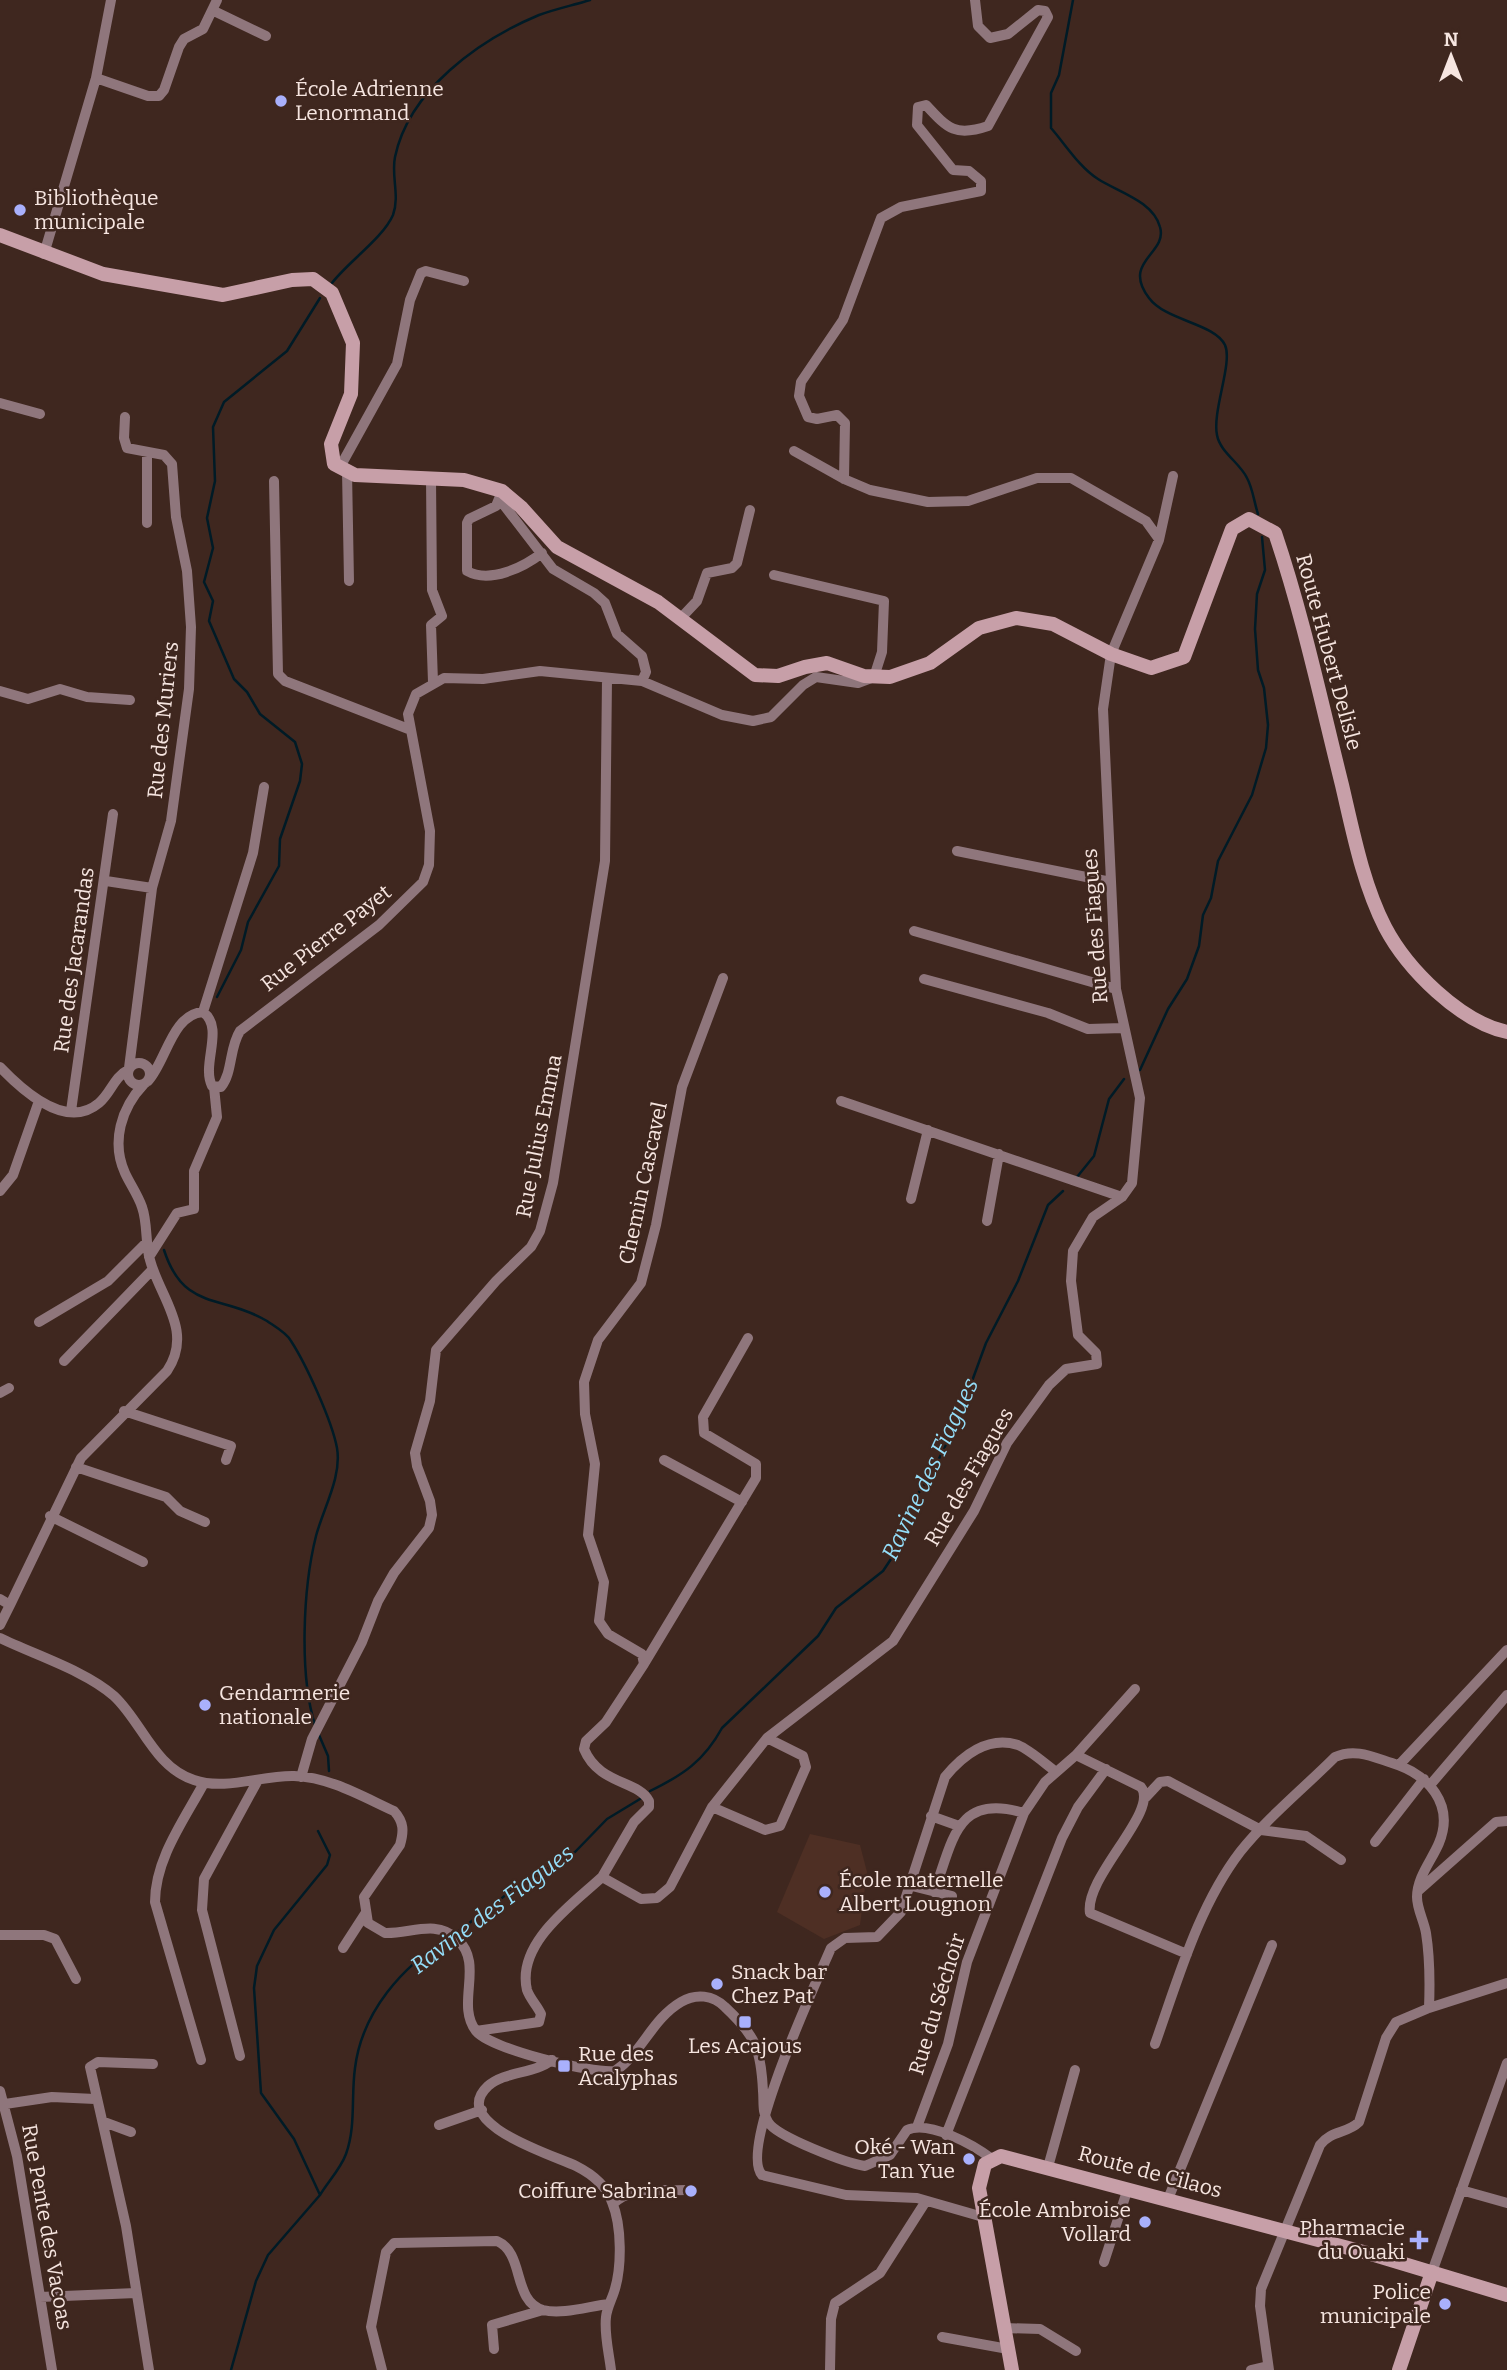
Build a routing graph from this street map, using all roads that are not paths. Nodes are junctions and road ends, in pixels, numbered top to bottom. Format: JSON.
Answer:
{"nodes":[{"id":1,"x":111,"y":0,"type":"edge"},
{"id":2,"x":975,"y":0,"type":"edge"},
{"id":3,"x":215,"y":5,"type":"edge"},
{"id":4,"x":266,"y":36,"type":"dead end"},
{"id":5,"x":96,"y":78,"type":"junction"},
{"id":6,"x":0,"y":235,"type":"edge"},
{"id":7,"x":44,"y":254,"type":"junction"},
{"id":8,"x":464,"y":281,"type":"dead end"},
{"id":9,"x":0,"y":403,"type":"edge"},
{"id":10,"x":40,"y":414,"type":"dead end"},
{"id":11,"x":125,"y":417,"type":"dead end"},
{"id":12,"x":794,"y":451,"type":"dead end"},
{"id":13,"x":147,"y":453,"type":"junction"},
{"id":14,"x":344,"y":469,"type":"junction"},
{"id":15,"x":1173,"y":476,"type":"dead end"},
{"id":16,"x":430,"y":478,"type":"junction"},
{"id":17,"x":844,"y":480,"type":"junction"},
{"id":18,"x":274,"y":481,"type":"dead end"},
{"id":19,"x":501,"y":495,"type":"junction"},
{"id":20,"x":750,"y":509,"type":"dead end"},
{"id":21,"x":147,"y":523,"type":"dead end"},
{"id":22,"x":1159,"y":540,"type":"junction"},
{"id":23,"x":542,"y":553,"type":"junction"},
{"id":24,"x":774,"y":575,"type":"dead end"},
{"id":25,"x":349,"y":581,"type":"dead end"},
{"id":26,"x":680,"y":619,"type":"junction"},
{"id":27,"x":1111,"y":654,"type":"junction"},
{"id":28,"x":874,"y":677,"type":"junction"},
{"id":29,"x":607,"y":679,"type":"junction"},
{"id":30,"x":642,"y":681,"type":"junction"},
{"id":31,"x":433,"y":682,"type":"junction"},
{"id":32,"x":0,"y":691,"type":"edge"},
{"id":33,"x":130,"y":700,"type":"dead end"},
{"id":34,"x":411,"y":730,"type":"junction"},
{"id":35,"x":264,"y":787,"type":"dead end"},
{"id":36,"x":113,"y":814,"type":"dead end"},
{"id":37,"x":957,"y":851,"type":"dead end"},
{"id":38,"x":106,"y":881,"type":"junction"},
{"id":39,"x":1111,"y":882,"type":"junction"},
{"id":40,"x":152,"y":888,"type":"junction"},
{"id":41,"x":914,"y":931,"type":"dead end"},
{"id":42,"x":723,"y":978,"type":"dead end"},
{"id":43,"x":924,"y":979,"type":"dead end"},
{"id":44,"x":1116,"y":989,"type":"junction"},
{"id":45,"x":203,"y":1012,"type":"junction"},
{"id":46,"x":1123,"y":1028,"type":"junction"},
{"id":47,"x":1507,"y":1032,"type":"edge"},
{"id":48,"x":163,"y":1054,"type":"junction"},
{"id":49,"x":0,"y":1067,"type":"edge"},
{"id":50,"x":133,"y":1073,"type":"junction"},
{"id":51,"x":146,"y":1082,"type":"junction"},
{"id":52,"x":214,"y":1087,"type":"junction"},
{"id":53,"x":39,"y":1101,"type":"junction"},
{"id":54,"x":841,"y":1101,"type":"dead end"},
{"id":55,"x":71,"y":1111,"type":"junction"},
{"id":56,"x":928,"y":1130,"type":"junction"},
{"id":57,"x":999,"y":1154,"type":"junction"},
{"id":58,"x":0,"y":1191,"type":"edge"},
{"id":59,"x":1122,"y":1197,"type":"junction"},
{"id":60,"x":911,"y":1199,"type":"dead end"},
{"id":61,"x":987,"y":1221,"type":"dead end"},
{"id":62,"x":147,"y":1242,"type":"junction"},
{"id":63,"x":149,"y":1257,"type":"junction"},
{"id":64,"x":153,"y":1269,"type":"junction"},
{"id":65,"x":40,"y":1322,"type":"dead end"},
{"id":66,"x":748,"y":1338,"type":"dead end"},
{"id":67,"x":64,"y":1361,"type":"dead end"},
{"id":68,"x":124,"y":1411,"type":"junction"},
{"id":69,"x":226,"y":1460,"type":"dead end"},
{"id":70,"x":664,"y":1460,"type":"dead end"},
{"id":71,"x":76,"y":1467,"type":"junction"},
{"id":72,"x":742,"y":1502,"type":"junction"},
{"id":73,"x":50,"y":1516,"type":"junction"},
{"id":74,"x":205,"y":1522,"type":"dead end"},
{"id":75,"x":143,"y":1562,"type":"dead end"},
{"id":76,"x":0,"y":1599,"type":"edge"},
{"id":77,"x":10,"y":1605,"type":"junction"},
{"id":78,"x":0,"y":1625,"type":"edge"},
{"id":79,"x":0,"y":1638,"type":"edge"},
{"id":80,"x":1507,"y":1650,"type":"edge"},
{"id":81,"x":644,"y":1664,"type":"junction"},
{"id":82,"x":1135,"y":1689,"type":"dead end"},
{"id":83,"x":1507,"y":1695,"type":"edge"},
{"id":84,"x":767,"y":1738,"type":"junction"},
{"id":85,"x":1076,"y":1755,"type":"junction"},
{"id":86,"x":1399,"y":1765,"type":"junction"},
{"id":87,"x":1106,"y":1769,"type":"junction"},
{"id":88,"x":1055,"y":1771,"type":"junction"},
{"id":89,"x":301,"y":1777,"type":"junction"},
{"id":90,"x":258,"y":1780,"type":"junction"},
{"id":91,"x":1427,"y":1782,"type":"junction"},
{"id":92,"x":204,"y":1783,"type":"junction"},
{"id":93,"x":1146,"y":1797,"type":"junction"},
{"id":94,"x":712,"y":1807,"type":"junction"},
{"id":95,"x":1024,"y":1813,"type":"junction"},
{"id":96,"x":931,"y":1816,"type":"junction"},
{"id":97,"x":1507,"y":1821,"type":"edge"},
{"id":98,"x":959,"y":1826,"type":"junction"},
{"id":99,"x":1261,"y":1830,"type":"junction"},
{"id":100,"x":1375,"y":1842,"type":"dead end"},
{"id":101,"x":1341,"y":1860,"type":"dead end"},
{"id":102,"x":602,"y":1877,"type":"junction"},
{"id":103,"x":908,"y":1885,"type":"junction"},
{"id":104,"x":1418,"y":1891,"type":"junction"},
{"id":105,"x":934,"y":1892,"type":"junction"},
{"id":106,"x":952,"y":1896,"type":"dead end"},
{"id":107,"x":365,"y":1914,"type":"junction"},
{"id":108,"x":0,"y":1935,"type":"edge"},
{"id":109,"x":1272,"y":1945,"type":"dead end"},
{"id":110,"x":344,"y":1948,"type":"dead end"},
{"id":111,"x":1187,"y":1954,"type":"junction"},
{"id":112,"x":76,"y":1979,"type":"dead end"},
{"id":113,"x":1507,"y":1983,"type":"edge"},
{"id":114,"x":1429,"y":2008,"type":"junction"},
{"id":115,"x":476,"y":2031,"type":"junction"},
{"id":116,"x":1155,"y":2044,"type":"dead end"},
{"id":117,"x":240,"y":2056,"type":"dead end"},
{"id":118,"x":201,"y":2060,"type":"dead end"},
{"id":119,"x":552,"y":2060,"type":"junction"},
{"id":120,"x":1507,"y":2063,"type":"edge"},
{"id":121,"x":153,"y":2064,"type":"dead end"},
{"id":122,"x":1075,"y":2070,"type":"dead end"},
{"id":123,"x":0,"y":2091,"type":"edge"},
{"id":124,"x":95,"y":2099,"type":"junction"},
{"id":125,"x":482,"y":2110,"type":"junction"},
{"id":126,"x":764,"y":2110,"type":"junction"},
{"id":127,"x":4,"y":2112,"type":"edge"},
{"id":128,"x":104,"y":2122,"type":"junction"},
{"id":129,"x":439,"y":2125,"type":"dead end"},
{"id":130,"x":917,"y":2127,"type":"junction"},
{"id":131,"x":131,"y":2132,"type":"dead end"},
{"id":132,"x":946,"y":2135,"type":"junction"},
{"id":133,"x":992,"y":2159,"type":"junction"},
{"id":134,"x":1048,"y":2167,"type":"junction"},
{"id":135,"x":1128,"y":2188,"type":"junction"},
{"id":136,"x":686,"y":2190,"type":"dead end"},
{"id":137,"x":1461,"y":2190,"type":"junction"},
{"id":138,"x":1168,"y":2199,"type":"junction"},
{"id":139,"x":926,"y":2201,"type":"junction"},
{"id":140,"x":1507,"y":2203,"type":"edge"},
{"id":141,"x":613,"y":2204,"type":"junction"},
{"id":142,"x":983,"y":2217,"type":"junction"},
{"id":143,"x":1285,"y":2230,"type":"junction"},
{"id":144,"x":1104,"y":2262,"type":"dead end"},
{"id":145,"x":1432,"y":2272,"type":"junction"},
{"id":146,"x":136,"y":2293,"type":"junction"},
{"id":147,"x":1507,"y":2295,"type":"edge"},
{"id":148,"x":40,"y":2297,"type":"junction"},
{"id":149,"x":609,"y":2304,"type":"junction"},
{"id":150,"x":543,"y":2310,"type":"junction"},
{"id":151,"x":1004,"y":2328,"type":"junction"},
{"id":152,"x":942,"y":2337,"type":"dead end"},
{"id":153,"x":494,"y":2349,"type":"dead end"},
{"id":154,"x":1008,"y":2349,"type":"junction"},
{"id":155,"x":1076,"y":2351,"type":"dead end"},
{"id":156,"x":1269,"y":2368,"type":"edge"},
{"id":157,"x":51,"y":2370,"type":"edge"},
{"id":158,"x":149,"y":2370,"type":"edge"},
{"id":159,"x":382,"y":2370,"type":"edge"},
{"id":160,"x":611,"y":2370,"type":"edge"},
{"id":161,"x":830,"y":2370,"type":"edge"},
{"id":162,"x":1012,"y":2370,"type":"edge"},
{"id":163,"x":1251,"y":2370,"type":"edge"},
{"id":164,"x":1399,"y":2370,"type":"edge"}],
"edges":[{"from":1,"to":5,"type":"street"},
{"from":2,"to":17,"type":"street"},
{"from":3,"to":4,"type":"street"},
{"from":3,"to":5,"type":"street"},
{"from":5,"to":7,"type":"street"},
{"from":6,"to":7,"type":"main road"},
{"from":7,"to":14,"type":"main road"},
{"from":8,"to":14,"type":"street"},
{"from":9,"to":10,"type":"street"},
{"from":11,"to":13,"type":"street","name":"Rue des Muriers"},
{"from":12,"to":17,"type":"street"},
{"from":13,"to":21,"type":"street"},
{"from":13,"to":40,"type":"street","name":"Rue des Muriers"},
{"from":14,"to":16,"type":"main road","name":"Route Hubert Delisle"},
{"from":14,"to":25,"type":"street"},
{"from":15,"to":22,"type":"street","name":"Rue des Fiagues"},
{"from":16,"to":19,"type":"main road","name":"Route Hubert Delisle"},
{"from":16,"to":31,"type":"street"},
{"from":17,"to":22,"type":"street"},
{"from":18,"to":34,"type":"street"},
{"from":19,"to":23,"type":"street"},
{"from":19,"to":23,"type":"street"},
{"from":19,"to":26,"type":"main road","name":"Route Hubert Delisle"},
{"from":20,"to":26,"type":"street"},
{"from":22,"to":27,"type":"street","name":"Rue des Fiagues"},
{"from":23,"to":30,"type":"street"},
{"from":24,"to":28,"type":"street"},
{"from":26,"to":28,"type":"main road","name":"Route Hubert Delisle"},
{"from":27,"to":28,"type":"main road","name":"Route Hubert Delisle"},
{"from":27,"to":39,"type":"street","name":"Rue des Fiagues"},
{"from":27,"to":47,"type":"main road","name":"Route Hubert Delisle"},
{"from":28,"to":30,"type":"street"},
{"from":29,"to":30,"type":"street"},
{"from":29,"to":31,"type":"street"},
{"from":29,"to":89,"type":"street","name":"Rue Julius Emma"},
{"from":31,"to":34,"type":"street","name":"Rue Pierre Payet"},
{"from":32,"to":33,"type":"street"},
{"from":34,"to":52,"type":"street","name":"Rue Pierre Payet"},
{"from":35,"to":45,"type":"street"},
{"from":36,"to":38,"type":"street","name":"Rue des Jacarandas"},
{"from":37,"to":39,"type":"street"},
{"from":38,"to":40,"type":"street"},
{"from":38,"to":55,"type":"street","name":"Rue des Jacarandas"},
{"from":39,"to":44,"type":"street","name":"Rue des Fiagues"},
{"from":40,"to":50,"type":"street","name":"Rue des Muriers"},
{"from":41,"to":44,"type":"street"},
{"from":42,"to":81,"type":"street","name":"Chemin Cascavel"},
{"from":43,"to":46,"type":"street"},
{"from":44,"to":46,"type":"street","name":"Rue des Fiagues"},
{"from":45,"to":48,"type":"street"},
{"from":45,"to":52,"type":"street"},
{"from":46,"to":59,"type":"street","name":"Rue des Fiagues"},
{"from":48,"to":50,"type":"street"},
{"from":48,"to":51,"type":"street"},
{"from":49,"to":53,"type":"street"},
{"from":50,"to":51,"type":"street"},
{"from":50,"to":51,"type":"street"},
{"from":50,"to":55,"type":"street"},
{"from":50,"to":62,"type":"street"},
{"from":52,"to":63,"type":"street"},
{"from":53,"to":55,"type":"street"},
{"from":53,"to":58,"type":"street"},
{"from":54,"to":56,"type":"street"},
{"from":56,"to":57,"type":"street"},
{"from":56,"to":60,"type":"street"},
{"from":57,"to":59,"type":"street"},
{"from":57,"to":61,"type":"street"},
{"from":59,"to":84,"type":"street","name":"Rue des Fiagues"},
{"from":62,"to":63,"type":"street"},
{"from":62,"to":65,"type":"street"},
{"from":63,"to":64,"type":"street"},
{"from":64,"to":67,"type":"street"},
{"from":64,"to":68,"type":"street"},
{"from":66,"to":72,"type":"street"},
{"from":68,"to":69,"type":"street"},
{"from":68,"to":71,"type":"street"},
{"from":70,"to":72,"type":"street"},
{"from":71,"to":73,"type":"street"},
{"from":71,"to":74,"type":"street"},
{"from":72,"to":81,"type":"street"},
{"from":73,"to":75,"type":"street"},
{"from":73,"to":77,"type":"street"},
{"from":76,"to":77,"type":"street"},
{"from":77,"to":78,"type":"street"},
{"from":79,"to":92,"type":"street"},
{"from":80,"to":86,"type":"street"},
{"from":81,"to":102,"type":"street"},
{"from":82,"to":85,"type":"street","name":"Rue du Séchoir"},
{"from":83,"to":91,"type":"street"},
{"from":84,"to":94,"type":"street","name":"Rue des Fiagues"},
{"from":84,"to":94,"type":"street"},
{"from":85,"to":87,"type":"street"},
{"from":85,"to":88,"type":"street","name":"Rue du Séchoir"},
{"from":86,"to":91,"type":"street"},
{"from":86,"to":99,"type":"street"},
{"from":87,"to":93,"type":"street"},
{"from":87,"to":132,"type":"street"},
{"from":88,"to":95,"type":"street","name":"Rue du Séchoir"},
{"from":88,"to":96,"type":"street"},
{"from":89,"to":90,"type":"street"},
{"from":89,"to":107,"type":"street"},
{"from":90,"to":92,"type":"street"},
{"from":90,"to":117,"type":"street"},
{"from":91,"to":100,"type":"street"},
{"from":91,"to":104,"type":"street"},
{"from":92,"to":118,"type":"street"},
{"from":93,"to":99,"type":"street"},
{"from":93,"to":111,"type":"street"},
{"from":94,"to":102,"type":"street","name":"Rue des Fiagues"},
{"from":95,"to":98,"type":"street"},
{"from":95,"to":130,"type":"street","name":"Rue du Séchoir"},
{"from":96,"to":98,"type":"street"},
{"from":96,"to":103,"type":"street"},
{"from":97,"to":104,"type":"street"},
{"from":98,"to":105,"type":"street"},
{"from":99,"to":101,"type":"street"},
{"from":99,"to":111,"type":"street"},
{"from":102,"to":115,"type":"street"},
{"from":103,"to":105,"type":"street"},
{"from":103,"to":126,"type":"street"},
{"from":104,"to":114,"type":"street"},
{"from":105,"to":106,"type":"street"},
{"from":107,"to":110,"type":"street"},
{"from":107,"to":115,"type":"street"},
{"from":108,"to":112,"type":"street"},
{"from":109,"to":138,"type":"street"},
{"from":111,"to":116,"type":"street"},
{"from":113,"to":114,"type":"street"},
{"from":114,"to":143,"type":"street"},
{"from":115,"to":119,"type":"street"},
{"from":119,"to":125,"type":"street"},
{"from":119,"to":126,"type":"street"},
{"from":120,"to":137,"type":"street"},
{"from":121,"to":124,"type":"street"},
{"from":122,"to":134,"type":"street"},
{"from":123,"to":127,"type":"street","name":"Rue Pente des Vacoas"},
{"from":124,"to":127,"type":"street"},
{"from":124,"to":128,"type":"street"},
{"from":125,"to":129,"type":"street"},
{"from":125,"to":141,"type":"street"},
{"from":126,"to":130,"type":"street"},
{"from":126,"to":139,"type":"street"},
{"from":127,"to":148,"type":"street","name":"Rue Pente des Vacoas"},
{"from":128,"to":131,"type":"street"},
{"from":128,"to":146,"type":"street"},
{"from":130,"to":132,"type":"street"},
{"from":132,"to":133,"type":"street"},
{"from":133,"to":134,"type":"main road","name":"Route de Cilaos"},
{"from":133,"to":142,"type":"main road"},
{"from":134,"to":135,"type":"main road","name":"Route de Cilaos"},
{"from":135,"to":138,"type":"main road","name":"Route de Cilaos"},
{"from":135,"to":144,"type":"street"},
{"from":136,"to":141,"type":"street"},
{"from":137,"to":140,"type":"street"},
{"from":137,"to":145,"type":"street"},
{"from":138,"to":143,"type":"main road","name":"Route de Cilaos"},
{"from":139,"to":142,"type":"street"},
{"from":139,"to":161,"type":"street"},
{"from":141,"to":149,"type":"street"},
{"from":142,"to":151,"type":"main road"},
{"from":143,"to":145,"type":"main road","name":"Route de Cilaos"},
{"from":143,"to":156,"type":"street"},
{"from":145,"to":147,"type":"main road","name":"Route de Cilaos"},
{"from":145,"to":164,"type":"main road"},
{"from":146,"to":148,"type":"street"},
{"from":146,"to":158,"type":"street"},
{"from":148,"to":157,"type":"street","name":"Rue Pente des Vacoas"},
{"from":149,"to":150,"type":"street"},
{"from":149,"to":160,"type":"street"},
{"from":150,"to":153,"type":"street"},
{"from":150,"to":159,"type":"street"},
{"from":151,"to":154,"type":"main road"},
{"from":151,"to":155,"type":"street"},
{"from":152,"to":154,"type":"street"},
{"from":154,"to":162,"type":"main road"},
{"from":156,"to":163,"type":"street"}]}
